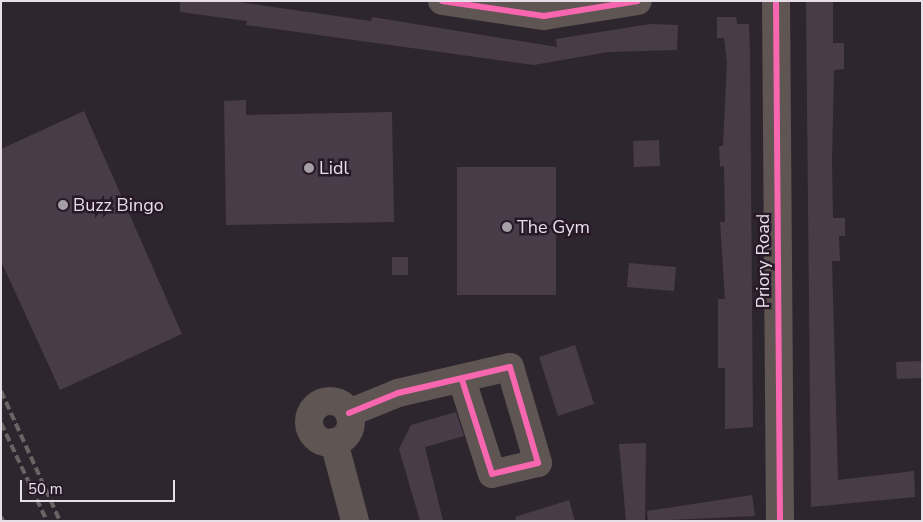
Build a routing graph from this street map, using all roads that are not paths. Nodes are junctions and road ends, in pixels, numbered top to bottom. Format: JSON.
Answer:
{"nodes":[{"id":1,"x":442,"y":1,"type":"edge"},
{"id":2,"x":638,"y":1,"type":"edge"},
{"id":3,"x":776,"y":1,"type":"edge"},
{"id":4,"x":462,"y":380,"type":"dead end"},
{"id":5,"x":349,"y":413,"type":"junction"},
{"id":6,"x":334,"y":442,"type":"junction"},
{"id":7,"x":355,"y":521,"type":"edge"},
{"id":8,"x":780,"y":521,"type":"edge"}],
"edges":[{"from":1,"to":2,"type":"street"},
{"from":3,"to":8,"type":"street","name":"Priory Road"},
{"from":4,"to":5,"type":"street"},
{"from":5,"to":6,"type":"street"},
{"from":5,"to":6,"type":"street"},
{"from":6,"to":7,"type":"street"}]}
